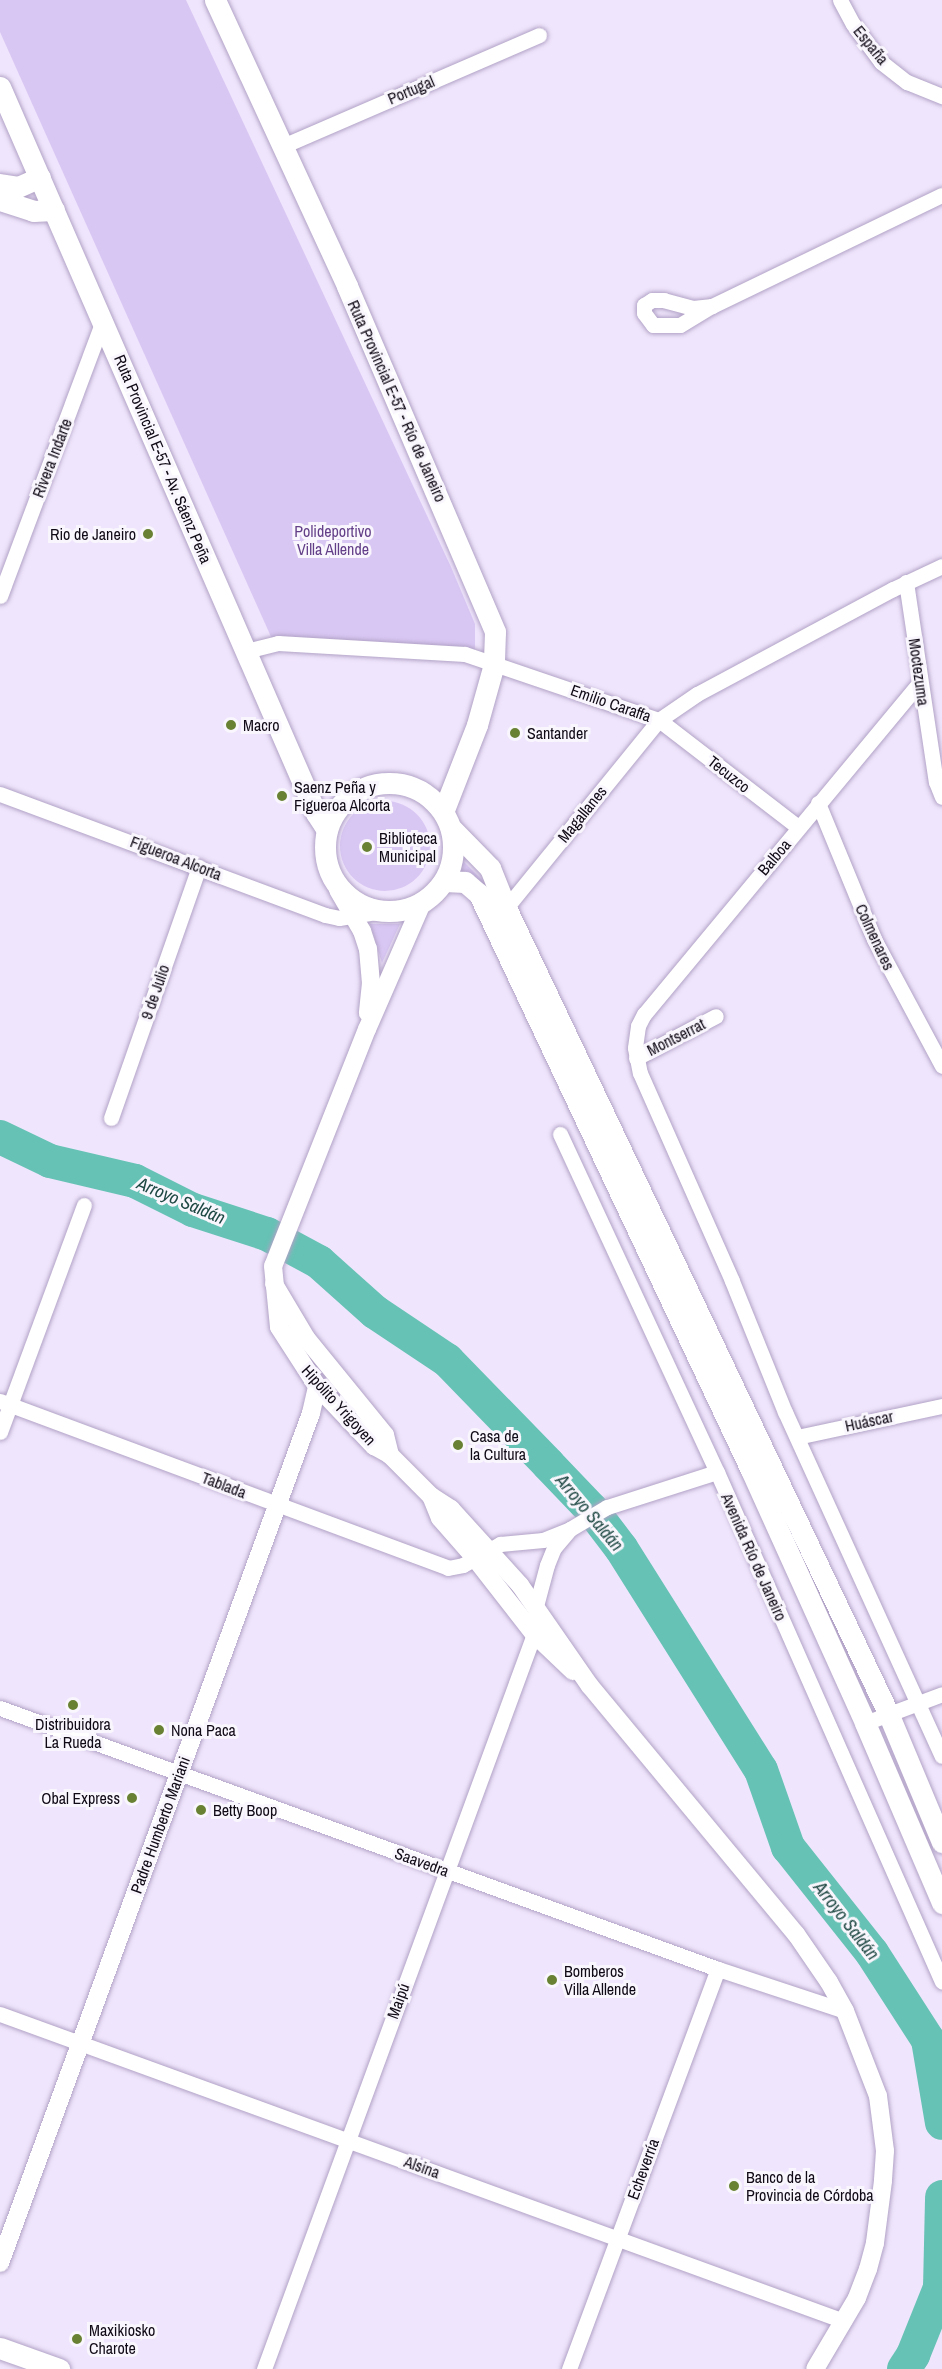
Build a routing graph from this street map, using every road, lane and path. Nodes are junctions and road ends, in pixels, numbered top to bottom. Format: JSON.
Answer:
{"nodes":[{"id":1,"x":215,"y":0,"type":"edge"},
{"id":2,"x":840,"y":0,"type":"edge"},
{"id":3,"x":539,"y":35,"type":"dead end"},
{"id":4,"x":0,"y":87,"type":"edge"},
{"id":5,"x":942,"y":96,"type":"edge"},
{"id":6,"x":283,"y":146,"type":"junction"},
{"id":7,"x":40,"y":177,"type":"junction"},
{"id":8,"x":0,"y":184,"type":"edge"},
{"id":9,"x":942,"y":195,"type":"edge"},
{"id":10,"x":0,"y":200,"type":"edge"},
{"id":11,"x":54,"y":210,"type":"junction"},
{"id":12,"x":712,"y":306,"type":"dead end"},
{"id":13,"x":103,"y":320,"type":"junction"},
{"id":14,"x":942,"y":566,"type":"edge"},
{"id":15,"x":906,"y":582,"type":"junction"},
{"id":16,"x":0,"y":596,"type":"edge"},
{"id":17,"x":246,"y":651,"type":"junction"},
{"id":18,"x":494,"y":664,"type":"junction"},
{"id":19,"x":920,"y":682,"type":"junction"},
{"id":20,"x":659,"y":720,"type":"junction"},
{"id":21,"x":0,"y":794,"type":"edge"},
{"id":22,"x":942,"y":797,"type":"edge"},
{"id":23,"x":819,"y":803,"type":"junction"},
{"id":24,"x":447,"y":820,"type":"junction"},
{"id":25,"x":798,"y":827,"type":"junction"},
{"id":26,"x":327,"y":830,"type":"junction"},
{"id":27,"x":199,"y":867,"type":"junction"},
{"id":28,"x":444,"y":881,"type":"junction"},
{"id":29,"x":338,"y":890,"type":"junction"},
{"id":30,"x":423,"y":902,"type":"junction"},
{"id":31,"x":506,"y":908,"type":"junction"},
{"id":32,"x":383,"y":911,"type":"junction"},
{"id":33,"x":353,"y":916,"type":"junction"},
{"id":34,"x":716,"y":1016,"type":"dead end"},
{"id":35,"x":367,"y":1029,"type":"junction"},
{"id":36,"x":636,"y":1058,"type":"junction"},
{"id":37,"x":942,"y":1066,"type":"edge"},
{"id":38,"x":111,"y":1118,"type":"dead end"},
{"id":39,"x":560,"y":1134,"type":"dead end"},
{"id":40,"x":84,"y":1205,"type":"dead end"},
{"id":41,"x":273,"y":1275,"type":"junction"},
{"id":42,"x":317,"y":1386,"type":"junction"},
{"id":43,"x":5,"y":1403,"type":"edge"},
{"id":44,"x":942,"y":1406,"type":"edge"},
{"id":45,"x":0,"y":1432,"type":"edge"},
{"id":46,"x":797,"y":1437,"type":"junction"},
{"id":47,"x":390,"y":1455,"type":"junction"},
{"id":48,"x":717,"y":1472,"type":"junction"},
{"id":49,"x":278,"y":1505,"type":"junction"},
{"id":50,"x":570,"y":1529,"type":"junction"},
{"id":51,"x":481,"y":1553,"type":"junction"},
{"id":52,"x":507,"y":1598,"type":"junction"},
{"id":53,"x":536,"y":1606,"type":"junction"},
{"id":54,"x":534,"y":1634,"type":"junction"},
{"id":55,"x":590,"y":1686,"type":"junction"},
{"id":56,"x":942,"y":1694,"type":"edge"},
{"id":57,"x":919,"y":1704,"type":"junction"},
{"id":58,"x":0,"y":1708,"type":"edge"},
{"id":59,"x":888,"y":1713,"type":"junction"},
{"id":60,"x":865,"y":1723,"type":"junction"},
{"id":61,"x":942,"y":1756,"type":"edge"},
{"id":62,"x":178,"y":1773,"type":"junction"},
{"id":63,"x":942,"y":1842,"type":"edge"},
{"id":64,"x":446,"y":1871,"type":"junction"},
{"id":65,"x":942,"y":1903,"type":"edge"},
{"id":66,"x":718,"y":1970,"type":"junction"},
{"id":67,"x":942,"y":1982,"type":"edge"},
{"id":68,"x":845,"y":2011,"type":"junction"},
{"id":69,"x":0,"y":2014,"type":"edge"},
{"id":70,"x":81,"y":2043,"type":"junction"},
{"id":71,"x":348,"y":2140,"type":"junction"},
{"id":72,"x":618,"y":2239,"type":"junction"},
{"id":73,"x":0,"y":2263,"type":"edge"},
{"id":74,"x":844,"y":2321,"type":"junction"},
{"id":75,"x":0,"y":2348,"type":"edge"},
{"id":76,"x":59,"y":2369,"type":"edge"},
{"id":77,"x":264,"y":2369,"type":"edge"},
{"id":78,"x":568,"y":2369,"type":"edge"},
{"id":79,"x":815,"y":2369,"type":"edge"}],
"edges":[{"from":1,"to":6,"type":"main road","name":"Ruta Provincial E-57 - Río de Janeiro"},
{"from":2,"to":5,"type":"street","name":"España"},
{"from":3,"to":6,"type":"street","name":"Portugal"},
{"from":4,"to":7,"type":"main road","name":"Ruta Provincial E-57 - Av. Sáenz Peña"},
{"from":6,"to":18,"type":"main road","name":"Ruta Provincial E-57 - Río de Janeiro"},
{"from":7,"to":8,"type":"main road"},
{"from":7,"to":11,"type":"main road","name":"Ruta Provincial E-57 - Av. Sáenz Peña"},
{"from":9,"to":12,"type":"street"},
{"from":10,"to":11,"type":"main road"},
{"from":11,"to":13,"type":"main road","name":"Ruta Provincial E-57 - Av. Sáenz Peña"},
{"from":13,"to":16,"type":"street","name":"Rivera Indarte"},
{"from":13,"to":17,"type":"main road","name":"Ruta Provincial E-57 - Av. Sáenz Peña"},
{"from":14,"to":15,"type":"street","name":"Emilio Caraffa"},
{"from":15,"to":19,"type":"street","name":"Moctezuma"},
{"from":15,"to":20,"type":"street","name":"Emilio Caraffa"},
{"from":17,"to":18,"type":"street","name":"Emilio Caraffa"},
{"from":17,"to":26,"type":"main road","name":"Ruta Provincial E-57 - Av. Sáenz Peña"},
{"from":18,"to":20,"type":"street","name":"Emilio Caraffa"},
{"from":18,"to":24,"type":"main road","name":"Ruta Provincial E-57 - Río de Janeiro"},
{"from":19,"to":22,"type":"street","name":"Moctezuma"},
{"from":19,"to":23,"type":"street","name":"Balboa"},
{"from":20,"to":25,"type":"street","name":"Tecuzco"},
{"from":20,"to":31,"type":"street","name":"Magallanes"},
{"from":21,"to":27,"type":"street","name":"Figueroa Alcorta"},
{"from":23,"to":25,"type":"street","name":"Balboa"},
{"from":23,"to":37,"type":"street","name":"Colmenares"},
{"from":24,"to":26,"type":"main road"},
{"from":24,"to":28,"type":"main road"},
{"from":24,"to":31,"type":"main road"},
{"from":25,"to":36,"type":"street","name":"Balboa"},
{"from":26,"to":29,"type":"main road"},
{"from":27,"to":33,"type":"street","name":"Figueroa Alcorta"},
{"from":27,"to":38,"type":"street","name":"9 de Julio"},
{"from":28,"to":30,"type":"main road"},
{"from":28,"to":60,"type":"main road"},
{"from":29,"to":32,"type":"main road"},
{"from":29,"to":33,"type":"street"},
{"from":30,"to":32,"type":"main road"},
{"from":30,"to":35,"type":"street"},
{"from":31,"to":59,"type":"main road"},
{"from":32,"to":33,"type":"street","name":"Figueroa Alcorta"},
{"from":33,"to":35,"type":"street"},
{"from":34,"to":36,"type":"street","name":"Montserrat"},
{"from":35,"to":41,"type":"street"},
{"from":36,"to":46,"type":"street"},
{"from":39,"to":48,"type":"street","name":"Avenida Río de Janeiro"},
{"from":40,"to":43,"type":"street"},
{"from":41,"to":42,"type":"street","name":"Hipólito Yrigoyen"},
{"from":41,"to":47,"type":"street","name":"Hipólito Yrigoyen"},
{"from":42,"to":47,"type":"street","name":"Hipólito Yrigoyen"},
{"from":42,"to":49,"type":"street","name":"Padre Humberto Mariani"},
{"from":43,"to":45,"type":"street"},
{"from":43,"to":49,"type":"street","name":"Tablada"},
{"from":44,"to":46,"type":"street","name":"Huáscar"},
{"from":46,"to":57,"type":"street"},
{"from":47,"to":51,"type":"street","name":"Hipólito Yrigoyen"},
{"from":48,"to":50,"type":"street"},
{"from":48,"to":67,"type":"street","name":"Avenida Río de Janeiro"},
{"from":49,"to":51,"type":"street","name":"Tablada"},
{"from":49,"to":62,"type":"street","name":"Padre Humberto Mariani"},
{"from":50,"to":51,"type":"street"},
{"from":50,"to":53,"type":"street","name":"Maipú"},
{"from":51,"to":52,"type":"street"},
{"from":51,"to":53,"type":"street"},
{"from":52,"to":53,"type":"street"},
{"from":52,"to":54,"type":"street"},
{"from":53,"to":54,"type":"street","name":"Maipú"},
{"from":53,"to":55,"type":"street"},
{"from":54,"to":55,"type":"street"},
{"from":54,"to":64,"type":"street","name":"Maipú"},
{"from":55,"to":68,"type":"street"},
{"from":56,"to":57,"type":"street"},
{"from":57,"to":59,"type":"street"},
{"from":57,"to":61,"type":"street"},
{"from":58,"to":62,"type":"street","name":"Saavedra"},
{"from":59,"to":60,"type":"street"},
{"from":59,"to":63,"type":"main road"},
{"from":60,"to":65,"type":"main road"},
{"from":62,"to":64,"type":"street","name":"Saavedra"},
{"from":62,"to":70,"type":"street","name":"Padre Humberto Mariani"},
{"from":64,"to":66,"type":"street","name":"Saavedra"},
{"from":64,"to":71,"type":"street","name":"Maipú"},
{"from":66,"to":68,"type":"street","name":"Saavedra"},
{"from":66,"to":72,"type":"street","name":"Echeverría"},
{"from":68,"to":74,"type":"street"},
{"from":69,"to":70,"type":"street","name":"Alsina"},
{"from":70,"to":71,"type":"street","name":"Alsina"},
{"from":70,"to":73,"type":"street","name":"Padre Humberto Mariani"},
{"from":71,"to":72,"type":"street","name":"Alsina"},
{"from":71,"to":77,"type":"street","name":"Maipú"},
{"from":72,"to":74,"type":"street","name":"Alsina"},
{"from":72,"to":78,"type":"street","name":"Echeverría"},
{"from":74,"to":79,"type":"street"},
{"from":75,"to":76,"type":"main road"}]}
